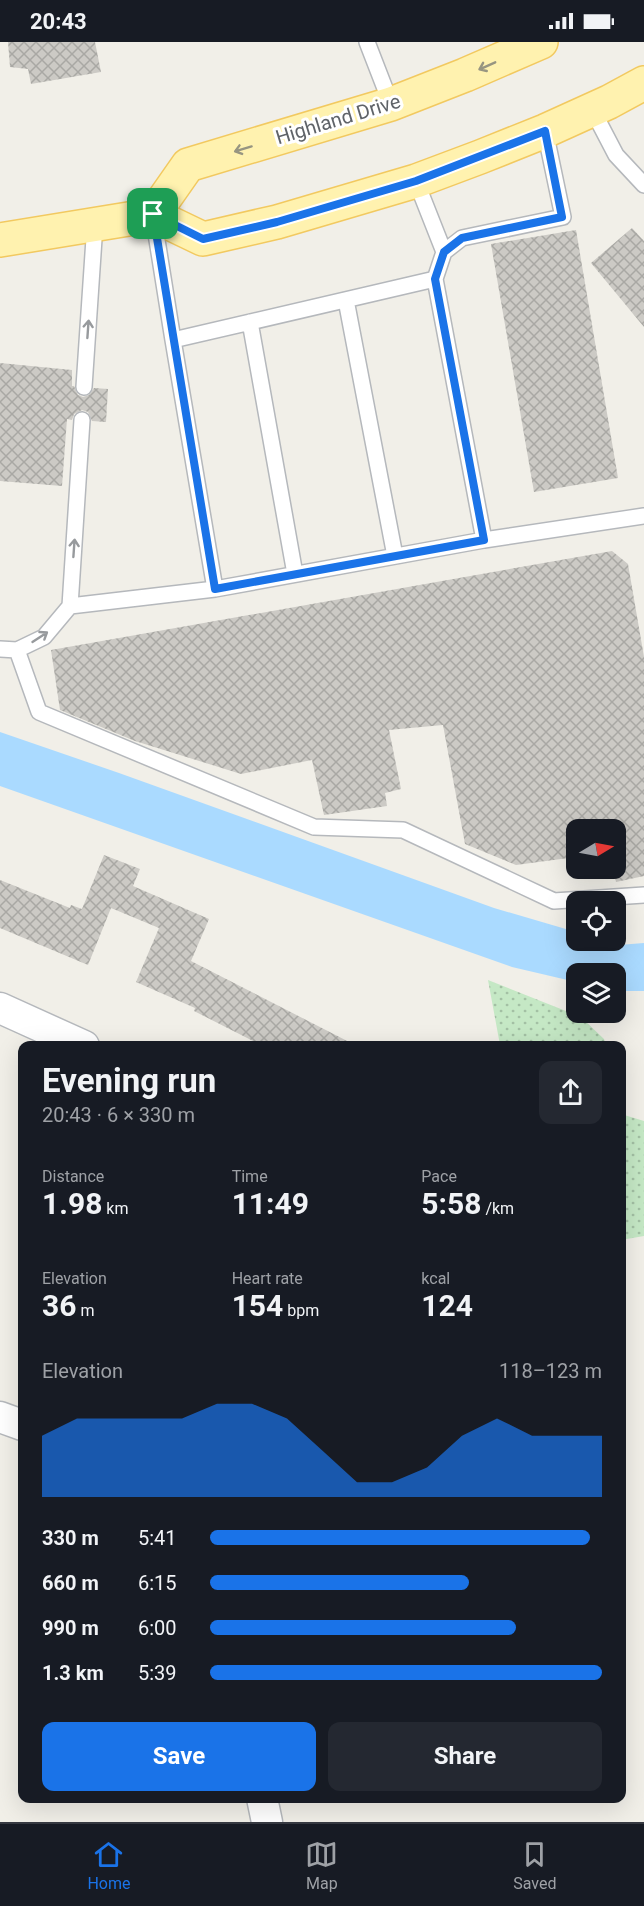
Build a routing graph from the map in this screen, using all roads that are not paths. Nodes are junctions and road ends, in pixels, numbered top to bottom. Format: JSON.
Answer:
{"nodes":[{"id":1,"x":368,"y":42,"type":"edge"},
{"id":2,"x":541,"y":42,"type":"edge"},
{"id":3,"x":644,"y":83,"type":"edge"},
{"id":4,"x":392,"y":104,"type":"junction"},
{"id":5,"x":592,"y":109,"type":"junction"},
{"id":6,"x":545,"y":131,"type":"junction"},
{"id":7,"x":416,"y":181,"type":"junction"},
{"id":8,"x":644,"y":185,"type":"edge"},
{"id":9,"x":153,"y":214,"type":"junction"},
{"id":10,"x":95,"y":224,"type":"junction"},
{"id":11,"x":0,"y":240,"type":"edge"},
{"id":12,"x":444,"y":252,"type":"junction"},
{"id":13,"x":435,"y":279,"type":"junction"},
{"id":14,"x":346,"y":300,"type":"junction"},
{"id":15,"x":250,"y":322,"type":"junction"},
{"id":16,"x":173,"y":340,"type":"junction"},
{"id":17,"x":84,"y":387,"type":"dead end"},
{"id":18,"x":82,"y":420,"type":"dead end"},
{"id":19,"x":644,"y":516,"type":"edge"},
{"id":20,"x":484,"y":540,"type":"junction"},
{"id":21,"x":395,"y":556,"type":"junction"},
{"id":22,"x":295,"y":574,"type":"junction"},
{"id":23,"x":215,"y":589,"type":"junction"},
{"id":24,"x":70,"y":606,"type":"junction"},
{"id":25,"x":0,"y":649,"type":"edge"},
{"id":26,"x":17,"y":650,"type":"junction"},
{"id":27,"x":644,"y":895,"type":"edge"},
{"id":28,"x":0,"y":1008,"type":"edge"},
{"id":29,"x":73,"y":1041,"type":"edge"},
{"id":30,"x":0,"y":1417,"type":"edge"},
{"id":31,"x":18,"y":1424,"type":"edge"},
{"id":32,"x":263,"y":1803,"type":"edge"},
{"id":33,"x":267,"y":1822,"type":"edge"}],
"edges":[{"from":1,"to":4,"type":"lane"},
{"from":2,"to":4,"type":"main road","name":"Highland Drive","one_way":true},
{"from":3,"to":5,"type":"main road"},
{"from":4,"to":9,"type":"main road","name":"Highland Drive","one_way":true},
{"from":5,"to":6,"type":"main road"},
{"from":5,"to":8,"type":"lane"},
{"from":6,"to":7,"type":"main road"},
{"from":6,"to":12,"type":"lane"},
{"from":7,"to":9,"type":"main road"},
{"from":7,"to":12,"type":"lane"},
{"from":9,"to":10,"type":"main road"},
{"from":9,"to":16,"type":"lane"},
{"from":10,"to":11,"type":"main road"},
{"from":17,"to":10,"type":"lane","one_way":true},
{"from":12,"to":13,"type":"lane"},
{"from":13,"to":14,"type":"lane"},
{"from":13,"to":20,"type":"lane"},
{"from":14,"to":15,"type":"lane"},
{"from":14,"to":21,"type":"lane"},
{"from":15,"to":16,"type":"lane"},
{"from":15,"to":22,"type":"lane"},
{"from":16,"to":23,"type":"lane"},
{"from":24,"to":18,"type":"lane","one_way":true},
{"from":19,"to":20,"type":"lane"},
{"from":20,"to":21,"type":"lane"},
{"from":21,"to":22,"type":"lane"},
{"from":22,"to":23,"type":"lane"},
{"from":23,"to":24,"type":"lane"},
{"from":26,"to":24,"type":"lane","one_way":true},
{"from":25,"to":26,"type":"lane"},
{"from":26,"to":27,"type":"lane"},
{"from":28,"to":29,"type":"street"},
{"from":30,"to":31,"type":"street"},
{"from":32,"to":33,"type":"street"}]}
